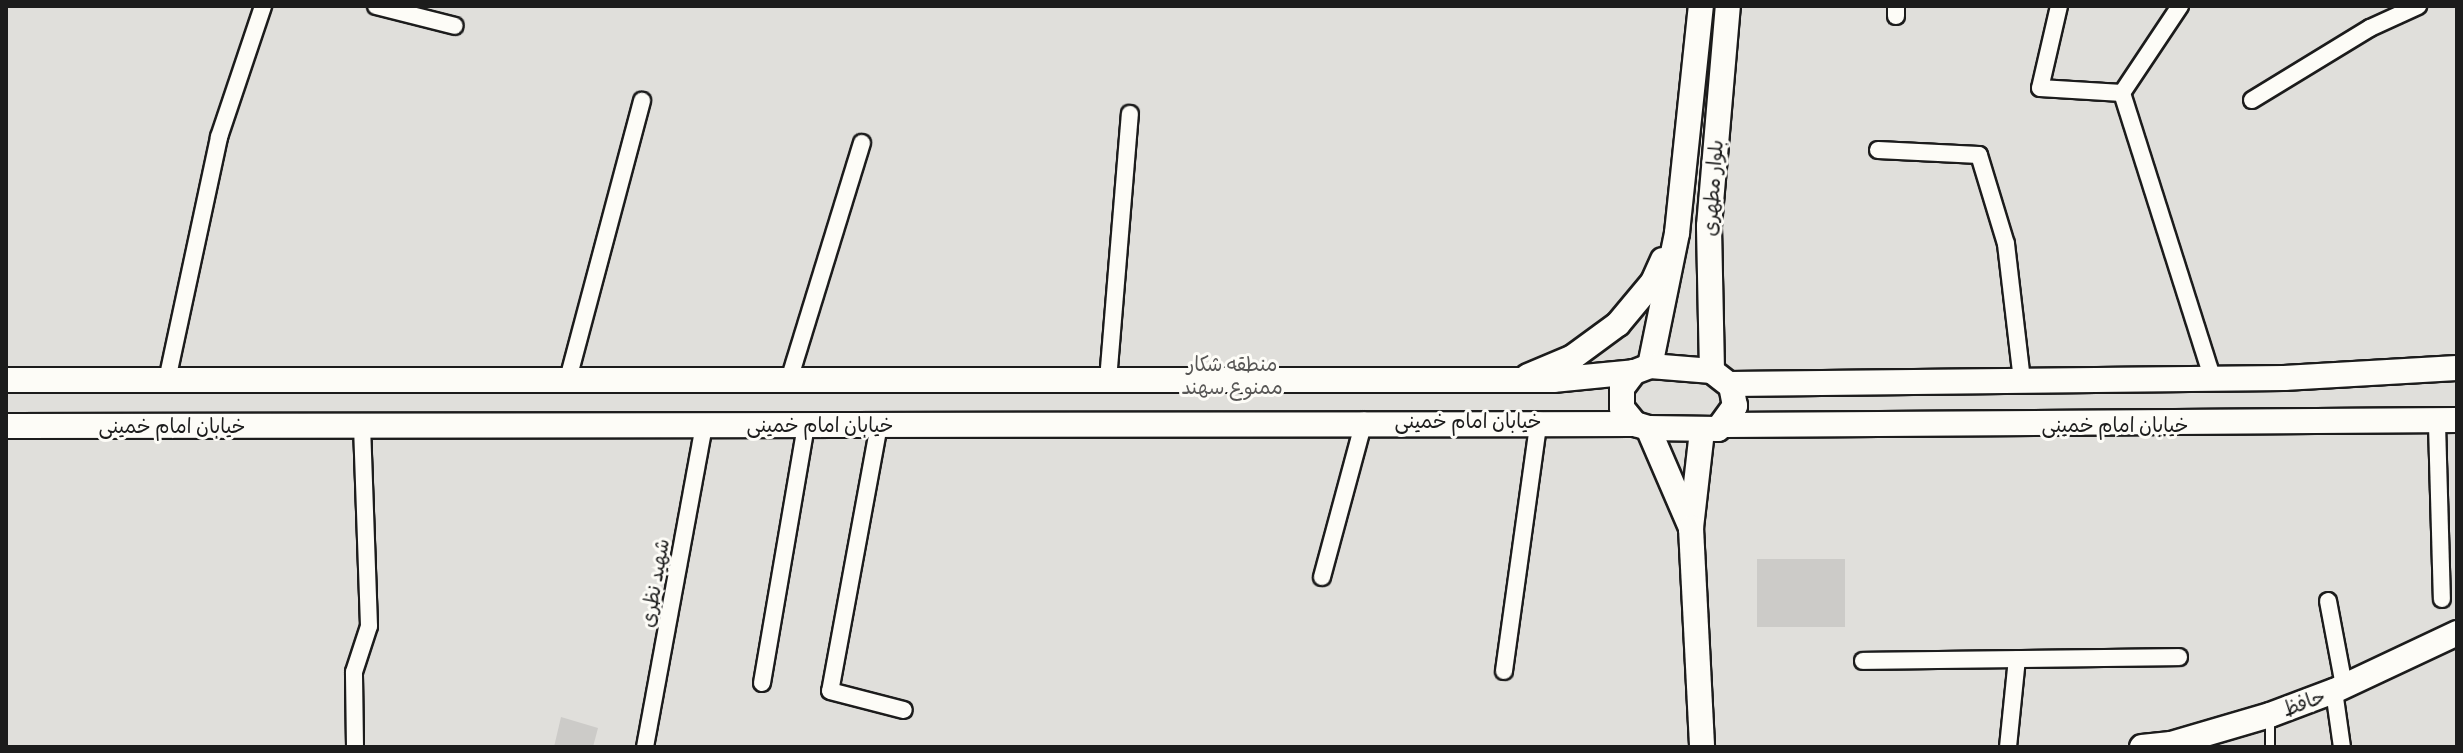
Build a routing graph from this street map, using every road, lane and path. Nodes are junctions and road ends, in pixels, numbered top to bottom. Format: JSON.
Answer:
{"nodes":[{"id":1,"x":263,"y":6,"type":"edge"},
{"id":2,"x":376,"y":6,"type":"edge"},
{"id":3,"x":1701,"y":6,"type":"edge"},
{"id":4,"x":1728,"y":6,"type":"edge"},
{"id":5,"x":2059,"y":6,"type":"edge"},
{"id":6,"x":2180,"y":6,"type":"edge"},
{"id":7,"x":2418,"y":6,"type":"edge"},
{"id":8,"x":455,"y":26,"type":"dead end"},
{"id":9,"x":2122,"y":93,"type":"junction"},
{"id":10,"x":2252,"y":100,"type":"dead end"},
{"id":11,"x":642,"y":101,"type":"dead end"},
{"id":12,"x":1130,"y":114,"type":"dead end"},
{"id":13,"x":862,"y":143,"type":"dead end"},
{"id":14,"x":1878,"y":150,"type":"dead end"},
{"id":15,"x":1677,"y":233,"type":"junction"},
{"id":16,"x":2457,"y":368,"type":"edge"},
{"id":17,"x":1642,"y":369,"type":"junction"},
{"id":18,"x":2212,"y":377,"type":"junction"},
{"id":19,"x":1523,"y":378,"type":"junction"},
{"id":20,"x":1721,"y":378,"type":"junction"},
{"id":21,"x":568,"y":379,"type":"junction"},
{"id":22,"x":6,"y":380,"type":"edge"},
{"id":23,"x":167,"y":380,"type":"junction"},
{"id":24,"x":789,"y":380,"type":"junction"},
{"id":25,"x":1108,"y":380,"type":"junction"},
{"id":26,"x":2022,"y":381,"type":"junction"},
{"id":27,"x":1539,"y":420,"type":"junction"},
{"id":28,"x":1364,"y":421,"type":"junction"},
{"id":29,"x":2447,"y":422,"type":"edge"},
{"id":30,"x":362,"y":425,"type":"junction"},
{"id":31,"x":879,"y":425,"type":"junction"},
{"id":32,"x":6,"y":426,"type":"edge"},
{"id":33,"x":704,"y":426,"type":"junction"},
{"id":34,"x":806,"y":426,"type":"junction"},
{"id":35,"x":1641,"y":426,"type":"junction"},
{"id":36,"x":1713,"y":428,"type":"junction"},
{"id":37,"x":1691,"y":528,"type":"junction"},
{"id":38,"x":1322,"y":577,"type":"dead end"},
{"id":39,"x":2442,"y":599,"type":"dead end"},
{"id":40,"x":2328,"y":601,"type":"dead end"},
{"id":41,"x":2457,"y":633,"type":"edge"},
{"id":42,"x":2179,"y":657,"type":"dead end"},
{"id":43,"x":2017,"y":659,"type":"junction"},
{"id":44,"x":1863,"y":661,"type":"dead end"},
{"id":45,"x":1504,"y":671,"type":"dead end"},
{"id":46,"x":762,"y":683,"type":"dead end"},
{"id":47,"x":2339,"y":689,"type":"junction"},
{"id":48,"x":904,"y":710,"type":"dead end"},
{"id":49,"x":2270,"y":715,"type":"junction"},
{"id":50,"x":2153,"y":746,"type":"edge"},
{"id":51,"x":355,"y":747,"type":"edge"},
{"id":52,"x":645,"y":747,"type":"edge"},
{"id":53,"x":1702,"y":747,"type":"edge"},
{"id":54,"x":2008,"y":747,"type":"edge"},
{"id":55,"x":2270,"y":747,"type":"edge"},
{"id":56,"x":2342,"y":747,"type":"edge"}],
"edges":[{"from":1,"to":23,"type":"street"},
{"from":2,"to":8,"type":"street"},
{"from":3,"to":15,"type":"main road","name":"بلوار مطهری"},
{"from":4,"to":20,"type":"main road","name":"بلوار مطهری"},
{"from":5,"to":9,"type":"street"},
{"from":6,"to":9,"type":"street"},
{"from":7,"to":10,"type":"street"},
{"from":9,"to":18,"type":"street"},
{"from":11,"to":21,"type":"street"},
{"from":12,"to":25,"type":"street"},
{"from":13,"to":24,"type":"street"},
{"from":14,"to":26,"type":"street"},
{"from":15,"to":17,"type":"main road","name":"بلوار مطهری"},
{"from":15,"to":19,"type":"main road"},
{"from":16,"to":18,"type":"main road"},
{"from":17,"to":19,"type":"main road","name":"خیابان امام خمینی"},
{"from":17,"to":20,"type":"main road","name":"خیابان امام خمینی"},
{"from":17,"to":35,"type":"main road","name":"بلوار مطهری"},
{"from":18,"to":26,"type":"main road"},
{"from":19,"to":25,"type":"main road","name":"خیابان امام خمینی"},
{"from":20,"to":26,"type":"main road"},
{"from":20,"to":36,"type":"main road","name":"بلوار مطهری"},
{"from":21,"to":23,"type":"main road","name":"خیابان امام خمینی"},
{"from":21,"to":24,"type":"main road","name":"خیابان امام خمینی"},
{"from":22,"to":23,"type":"main road","name":"خیابان امام خمینی"},
{"from":24,"to":25,"type":"main road","name":"خیابان امام خمینی"},
{"from":27,"to":28,"type":"main road","name":"خیابان امام خمینی"},
{"from":27,"to":35,"type":"main road","name":"خیابان امام خمینی"},
{"from":27,"to":45,"type":"street"},
{"from":28,"to":31,"type":"main road","name":"خیابان امام خمینی"},
{"from":28,"to":38,"type":"street"},
{"from":29,"to":36,"type":"main road","name":"خیابان امام خمینی"},
{"from":29,"to":39,"type":"street"},
{"from":30,"to":32,"type":"main road","name":"خیابان امام خمینی"},
{"from":30,"to":33,"type":"main road","name":"خیابان امام خمینی"},
{"from":30,"to":51,"type":"street"},
{"from":31,"to":34,"type":"main road","name":"خیابان امام خمینی"},
{"from":31,"to":48,"type":"street"},
{"from":33,"to":34,"type":"main road","name":"خیابان امام خمینی"},
{"from":33,"to":52,"type":"street","name":"شهید نظری"},
{"from":34,"to":46,"type":"street"},
{"from":35,"to":36,"type":"main road","name":"خیابان امام خمینی"},
{"from":35,"to":37,"type":"main road"},
{"from":36,"to":37,"type":"main road","name":"بلوار مطهری"},
{"from":37,"to":53,"type":"main road"},
{"from":40,"to":47,"type":"street"},
{"from":41,"to":47,"type":"main road","name":"حافظ"},
{"from":42,"to":43,"type":"street"},
{"from":43,"to":44,"type":"street"},
{"from":43,"to":54,"type":"street"},
{"from":47,"to":49,"type":"main road","name":"حافظ"},
{"from":47,"to":56,"type":"street"},
{"from":49,"to":50,"type":"main road","name":"حافظ"},
{"from":49,"to":55,"type":"lane"}]}
